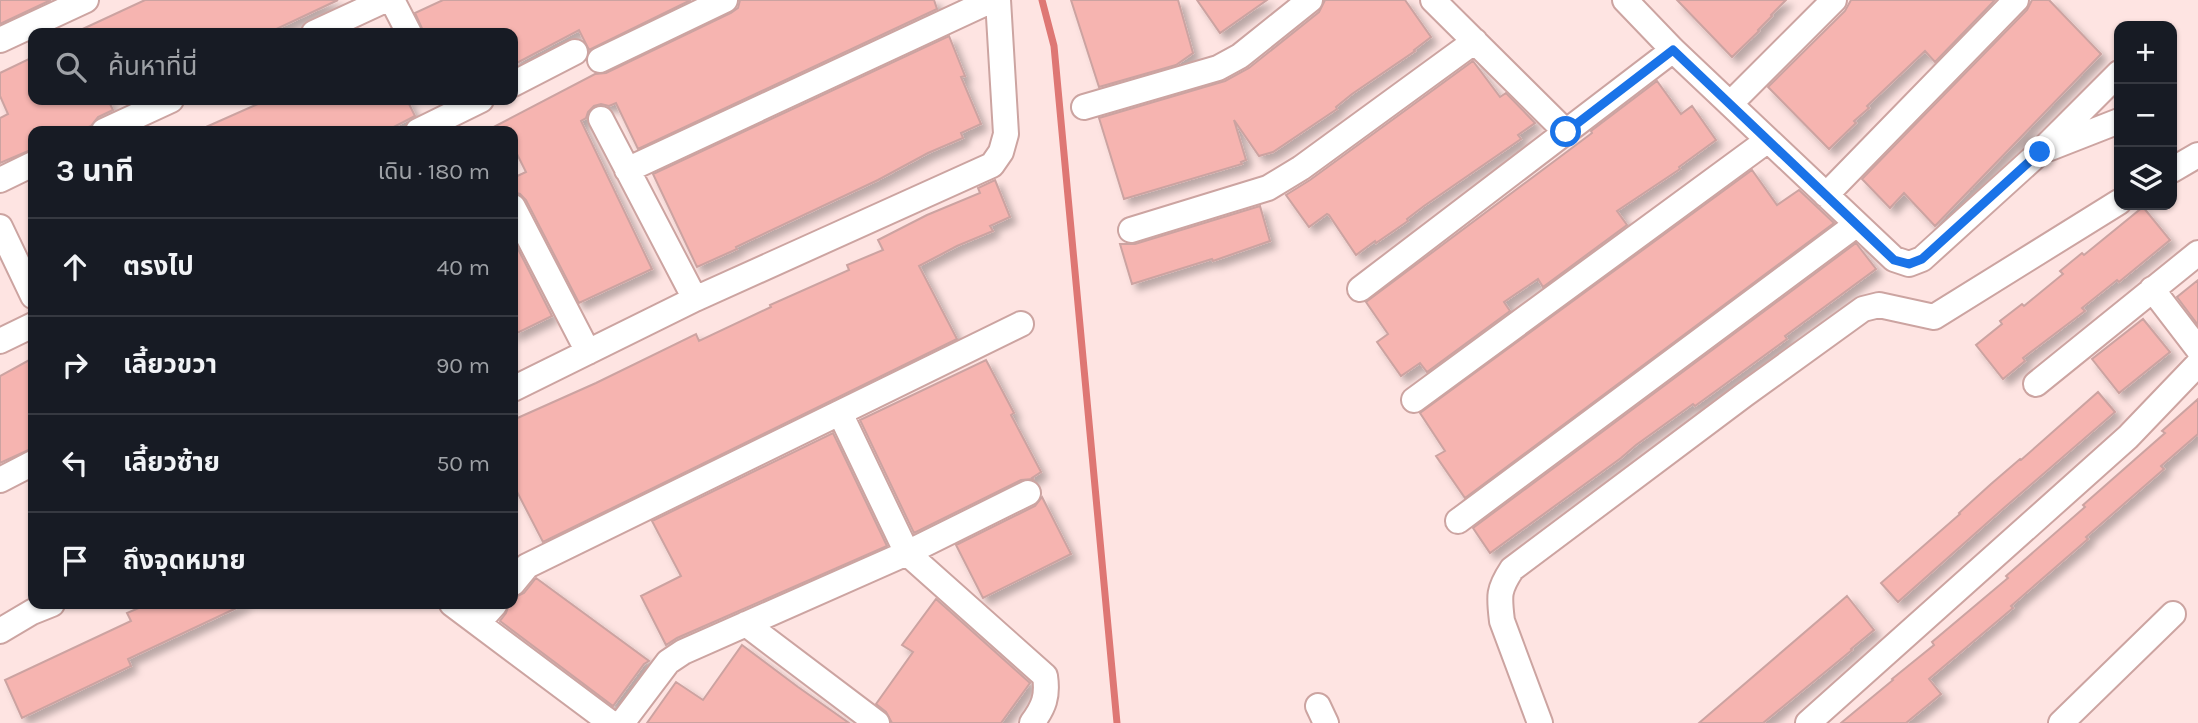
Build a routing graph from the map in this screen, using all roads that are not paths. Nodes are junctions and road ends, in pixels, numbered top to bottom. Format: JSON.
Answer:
{"nodes":[{"id":1,"x":86,"y":0,"type":"edge"},
{"id":2,"x":385,"y":0,"type":"edge"},
{"id":3,"x":392,"y":0,"type":"edge"},
{"id":4,"x":725,"y":0,"type":"edge"},
{"id":5,"x":992,"y":0,"type":"edge"},
{"id":6,"x":998,"y":0,"type":"edge"},
{"id":7,"x":1310,"y":0,"type":"edge"},
{"id":8,"x":1433,"y":0,"type":"edge"},
{"id":9,"x":1625,"y":0,"type":"edge"},
{"id":10,"x":1834,"y":0,"type":"edge"},
{"id":11,"x":2016,"y":0,"type":"edge"},
{"id":12,"x":325,"y":28,"type":"edge"},
{"id":13,"x":406,"y":28,"type":"edge"},
{"id":14,"x":0,"y":40,"type":"edge"},
{"id":15,"x":1475,"y":41,"type":"junction"},
{"id":16,"x":1673,"y":50,"type":"junction"},
{"id":17,"x":575,"y":52,"type":"dead end"},
{"id":18,"x":600,"y":60,"type":"dead end"},
{"id":19,"x":2114,"y":78,"type":"edge"},
{"id":20,"x":518,"y":81,"type":"edge"},
{"id":21,"x":1730,"y":104,"type":"junction"},
{"id":22,"x":161,"y":105,"type":"edge"},
{"id":23,"x":1084,"y":107,"type":"dead end"},
{"id":24,"x":446,"y":108,"type":"edge"},
{"id":25,"x":601,"y":119,"type":"dead end"},
{"id":26,"x":2114,"y":123,"type":"edge"},
{"id":27,"x":115,"y":126,"type":"edge"},
{"id":28,"x":424,"y":126,"type":"edge"},
{"id":29,"x":1566,"y":132,"type":"junction"},
{"id":30,"x":1768,"y":139,"type":"junction"},
{"id":31,"x":2040,"y":152,"type":"junction"},
{"id":32,"x":2198,"y":155,"type":"edge"},
{"id":33,"x":28,"y":166,"type":"edge"},
{"id":34,"x":2177,"y":167,"type":"edge"},
{"id":35,"x":627,"y":170,"type":"junction"},
{"id":36,"x":0,"y":180,"type":"edge"},
{"id":37,"x":1826,"y":195,"type":"junction"},
{"id":38,"x":2114,"y":205,"type":"edge"},
{"id":39,"x":518,"y":217,"type":"edge"},
{"id":40,"x":1857,"y":224,"type":"junction"},
{"id":41,"x":0,"y":227,"type":"edge"},
{"id":42,"x":1131,"y":230,"type":"dead end"},
{"id":43,"x":2198,"y":253,"type":"edge"},
{"id":44,"x":28,"y":286,"type":"edge"},
{"id":45,"x":1360,"y":289,"type":"dead end"},
{"id":46,"x":2152,"y":289,"type":"junction"},
{"id":47,"x":695,"y":299,"type":"junction"},
{"id":48,"x":1021,"y":324,"type":"dead end"},
{"id":49,"x":28,"y":327,"type":"edge"},
{"id":50,"x":0,"y":341,"type":"edge"},
{"id":51,"x":2198,"y":349,"type":"edge"},
{"id":52,"x":587,"y":352,"type":"junction"},
{"id":53,"x":2198,"y":364,"type":"edge"},
{"id":54,"x":2036,"y":384,"type":"dead end"},
{"id":55,"x":518,"y":386,"type":"edge"},
{"id":56,"x":1414,"y":400,"type":"dead end"},
{"id":57,"x":840,"y":413,"type":"junction"},
{"id":58,"x":28,"y":466,"type":"edge"},
{"id":59,"x":0,"y":480,"type":"edge"},
{"id":60,"x":1028,"y":493,"type":"dead end"},
{"id":61,"x":1458,"y":521,"type":"dead end"},
{"id":62,"x":907,"y":553,"type":"junction"},
{"id":63,"x":518,"y":577,"type":"edge"},
{"id":64,"x":42,"y":609,"type":"edge"},
{"id":65,"x":459,"y":609,"type":"edge"},
{"id":66,"x":491,"y":609,"type":"edge"},
{"id":67,"x":2173,"y":614,"type":"dead end"},
{"id":68,"x":478,"y":623,"type":"junction"},
{"id":69,"x":746,"y":624,"type":"junction"},
{"id":70,"x":0,"y":631,"type":"edge"},
{"id":71,"x":611,"y":723,"type":"edge"},
{"id":72,"x":622,"y":723,"type":"edge"},
{"id":73,"x":877,"y":723,"type":"edge"},
{"id":74,"x":1032,"y":723,"type":"edge"},
{"id":75,"x":1541,"y":723,"type":"edge"},
{"id":76,"x":1808,"y":723,"type":"edge"},
{"id":77,"x":2061,"y":723,"type":"edge"}],
"edges":[{"from":1,"to":14,"type":"street"},
{"from":2,"to":12,"type":"street"},
{"from":3,"to":13,"type":"street"},
{"from":4,"to":18,"type":"street"},
{"from":5,"to":35,"type":"street"},
{"from":6,"to":47,"type":"street"},
{"from":7,"to":23,"type":"street"},
{"from":8,"to":15,"type":"street"},
{"from":9,"to":16,"type":"street"},
{"from":10,"to":21,"type":"street"},
{"from":11,"to":37,"type":"street"},
{"from":15,"to":29,"type":"street"},
{"from":15,"to":42,"type":"street"},
{"from":16,"to":21,"type":"street"},
{"from":16,"to":29,"type":"street"},
{"from":17,"to":20,"type":"street"},
{"from":19,"to":31,"type":"street"},
{"from":21,"to":30,"type":"street"},
{"from":22,"to":27,"type":"street"},
{"from":24,"to":28,"type":"street"},
{"from":25,"to":35,"type":"street"},
{"from":26,"to":31,"type":"street"},
{"from":29,"to":45,"type":"street"},
{"from":30,"to":37,"type":"street"},
{"from":30,"to":56,"type":"street"},
{"from":31,"to":40,"type":"street"},
{"from":32,"to":34,"type":"street"},
{"from":33,"to":36,"type":"street"},
{"from":35,"to":47,"type":"street"},
{"from":37,"to":40,"type":"street"},
{"from":38,"to":75,"type":"street"},
{"from":39,"to":52,"type":"street"},
{"from":40,"to":61,"type":"street"},
{"from":41,"to":44,"type":"street"},
{"from":43,"to":46,"type":"street"},
{"from":46,"to":51,"type":"street"},
{"from":46,"to":54,"type":"street"},
{"from":47,"to":52,"type":"street"},
{"from":48,"to":57,"type":"street"},
{"from":49,"to":50,"type":"street"},
{"from":52,"to":55,"type":"street"},
{"from":53,"to":76,"type":"street"},
{"from":57,"to":62,"type":"street"},
{"from":57,"to":63,"type":"street"},
{"from":58,"to":59,"type":"street"},
{"from":60,"to":62,"type":"street"},
{"from":62,"to":69,"type":"street"},
{"from":62,"to":74,"type":"street"},
{"from":64,"to":70,"type":"street"},
{"from":65,"to":68,"type":"street"},
{"from":66,"to":68,"type":"street"},
{"from":67,"to":77,"type":"street"},
{"from":68,"to":71,"type":"street"},
{"from":69,"to":72,"type":"street"},
{"from":69,"to":73,"type":"street"}]}
